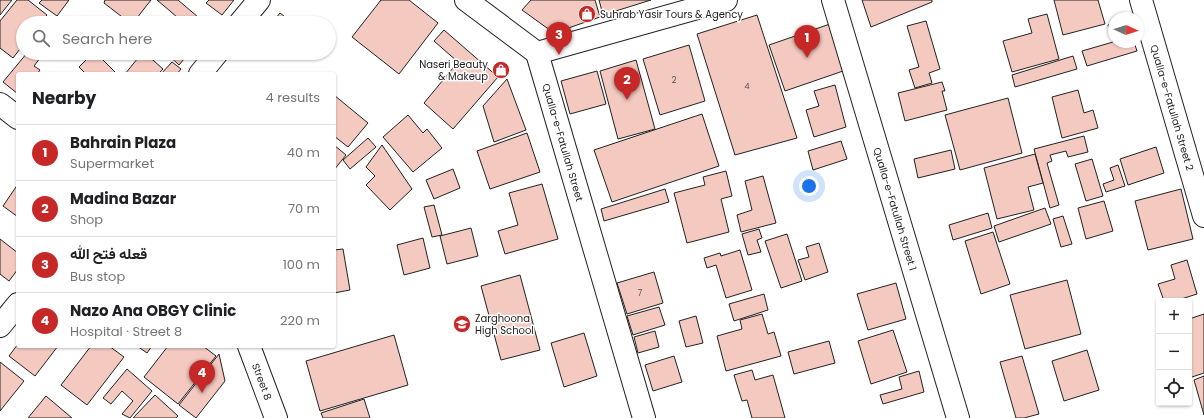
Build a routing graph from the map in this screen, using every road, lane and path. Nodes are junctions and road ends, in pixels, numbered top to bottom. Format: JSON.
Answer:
{"nodes":[{"id":1,"x":258,"y":0,"type":"edge"},
{"id":2,"x":466,"y":0,"type":"edge"},
{"id":3,"x":726,"y":0,"type":"edge"},
{"id":4,"x":833,"y":0,"type":"edge"},
{"id":5,"x":1142,"y":0,"type":"edge"},
{"id":6,"x":245,"y":16,"type":"edge"},
{"id":7,"x":537,"y":53,"type":"junction"},
{"id":8,"x":211,"y":60,"type":"edge"},
{"id":9,"x":202,"y":72,"type":"edge"},
{"id":10,"x":0,"y":104,"type":"edge"},
{"id":11,"x":16,"y":116,"type":"edge"},
{"id":12,"x":1204,"y":216,"type":"edge"},
{"id":13,"x":16,"y":306,"type":"edge"},
{"id":14,"x":0,"y":326,"type":"edge"},
{"id":15,"x":250,"y":348,"type":"edge"},
{"id":16,"x":276,"y":418,"type":"edge"},
{"id":17,"x":644,"y":418,"type":"edge"},
{"id":18,"x":958,"y":418,"type":"edge"}],
"edges":[{"from":1,"to":6,"type":"street"},
{"from":2,"to":7,"type":"street"},
{"from":3,"to":7,"type":"street"},
{"from":4,"to":18,"type":"street","name":"Qualla-e-Fatullah Street 1"},
{"from":5,"to":12,"type":"street","name":"Qualla-e-Fatullah Street 2"},
{"from":7,"to":17,"type":"street","name":"Qualla-e-Fatullah Street"},
{"from":8,"to":9,"type":"street"},
{"from":10,"to":11,"type":"street"},
{"from":13,"to":14,"type":"street"},
{"from":15,"to":16,"type":"street","name":"Street 8"}]}
